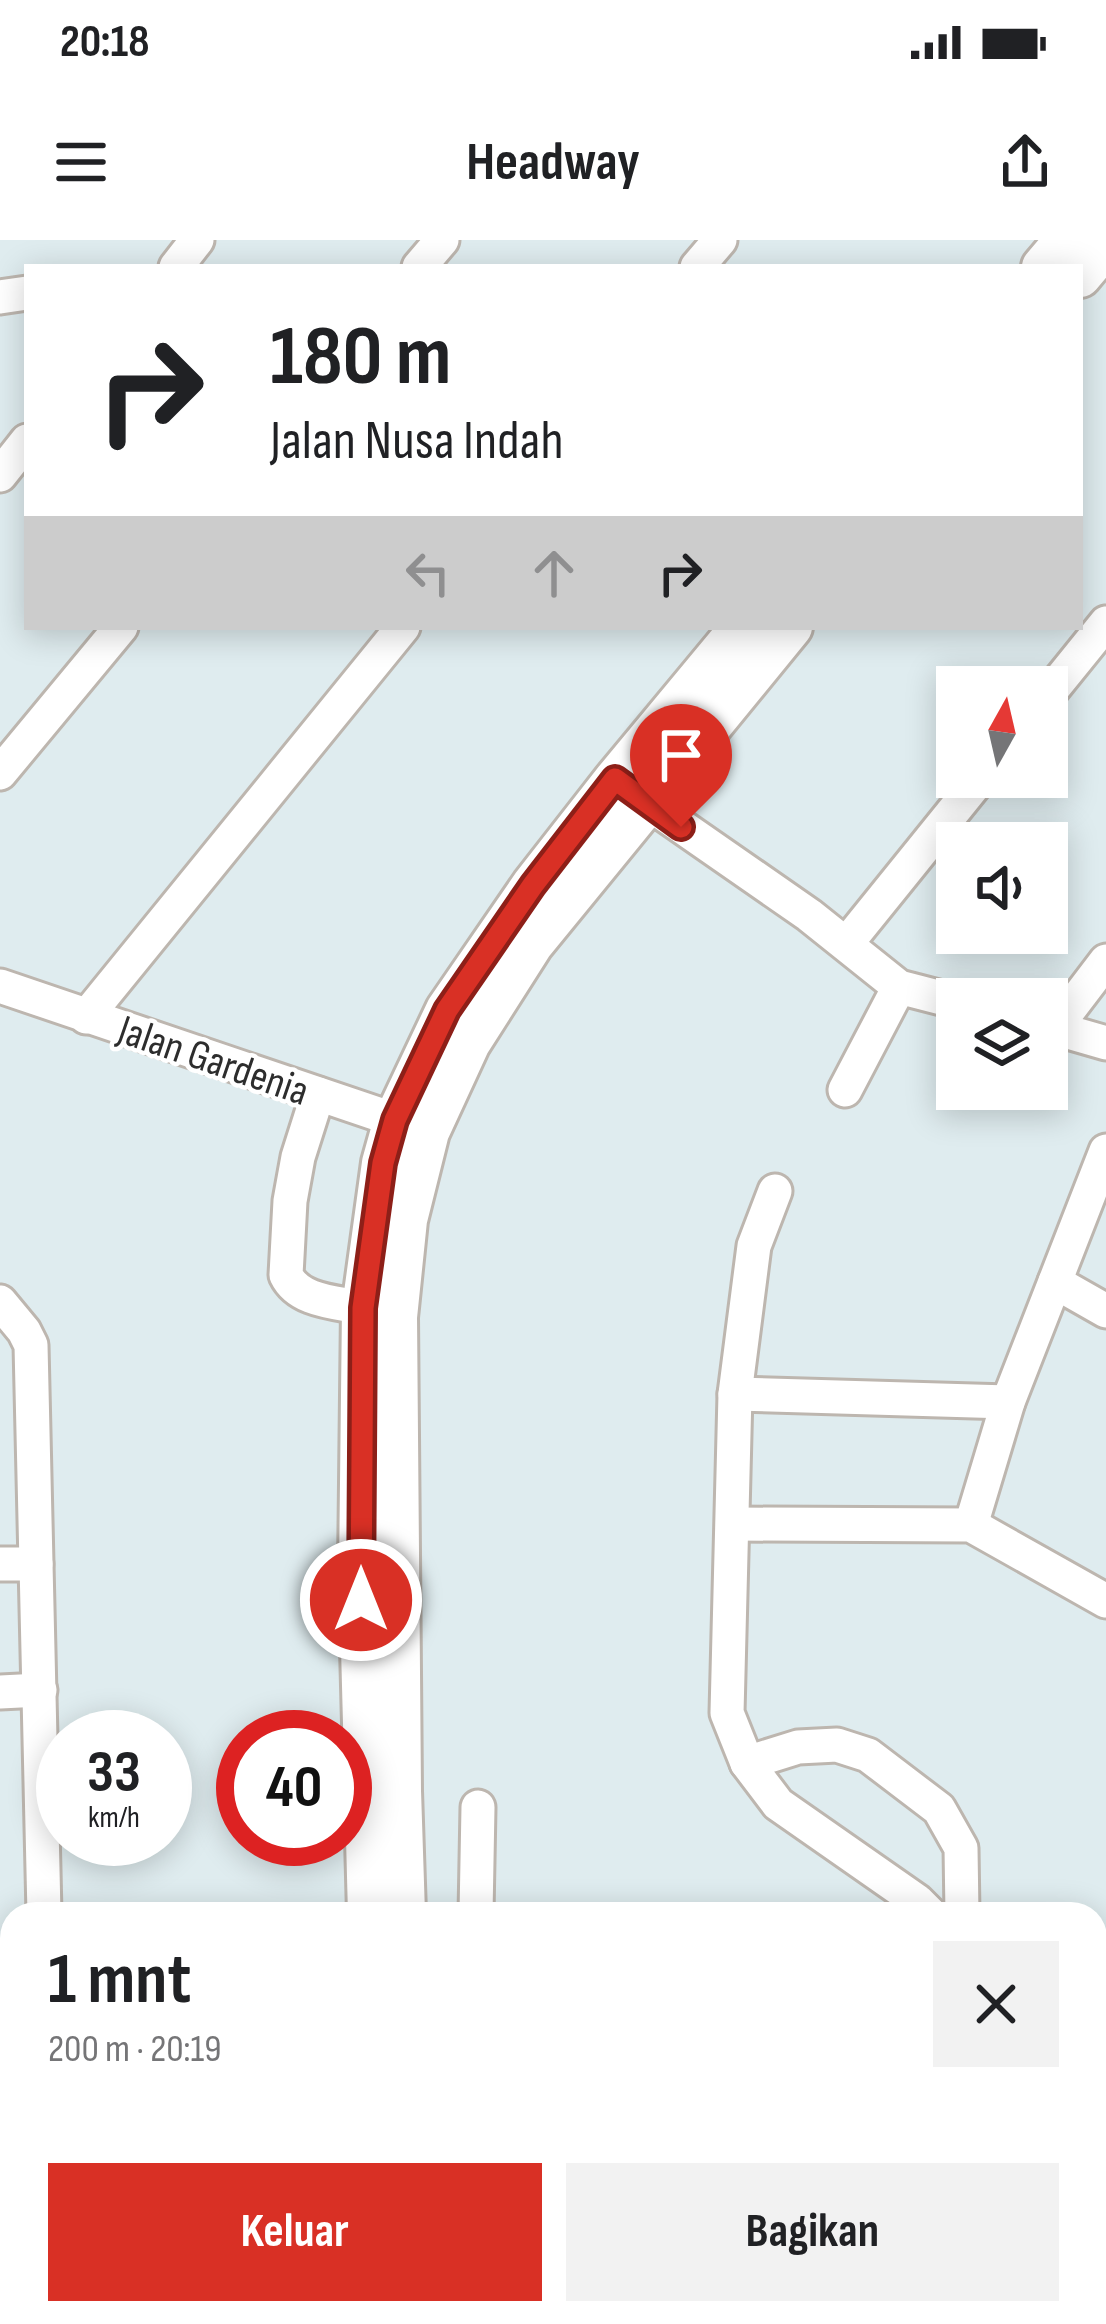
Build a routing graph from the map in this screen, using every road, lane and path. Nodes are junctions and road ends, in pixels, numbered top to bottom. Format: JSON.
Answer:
{"nodes":[{"id":1,"x":197,"y":240,"type":"edge"},
{"id":2,"x":442,"y":240,"type":"edge"},
{"id":3,"x":719,"y":240,"type":"edge"},
{"id":4,"x":1066,"y":240,"type":"edge"},
{"id":5,"x":1106,"y":245,"type":"edge"},
{"id":6,"x":178,"y":264,"type":"edge"},
{"id":7,"x":422,"y":264,"type":"edge"},
{"id":8,"x":700,"y":264,"type":"edge"},
{"id":9,"x":1046,"y":264,"type":"edge"},
{"id":10,"x":1083,"y":273,"type":"edge"},
{"id":11,"x":24,"y":445,"type":"edge"},
{"id":12,"x":0,"y":475,"type":"edge"},
{"id":13,"x":1106,"y":623,"type":"edge"},
{"id":14,"x":119,"y":630,"type":"edge"},
{"id":15,"x":401,"y":630,"type":"edge"},
{"id":16,"x":740,"y":630,"type":"edge"},
{"id":17,"x":788,"y":630,"type":"edge"},
{"id":18,"x":1068,"y":670,"type":"edge"},
{"id":19,"x":0,"y":773,"type":"edge"},
{"id":20,"x":630,"y":791,"type":"junction"},
{"id":21,"x":964,"y":798,"type":"edge"},
{"id":22,"x":847,"y":943,"type":"junction"},
{"id":23,"x":1106,"y":962,"type":"edge"},
{"id":24,"x":0,"y":986,"type":"edge"},
{"id":25,"x":899,"y":987,"type":"junction"},
{"id":26,"x":936,"y":997,"type":"edge"},
{"id":27,"x":1068,"y":1007,"type":"edge"},
{"id":28,"x":86,"y":1016,"type":"junction"},
{"id":29,"x":1068,"y":1032,"type":"edge"},
{"id":30,"x":1106,"y":1042,"type":"edge"},
{"id":31,"x":845,"y":1090,"type":"dead end"},
{"id":32,"x":318,"y":1094,"type":"junction"},
{"id":33,"x":412,"y":1126,"type":"junction"},
{"id":34,"x":1106,"y":1151,"type":"edge"},
{"id":35,"x":776,"y":1191,"type":"dead end"},
{"id":36,"x":1055,"y":1282,"type":"junction"},
{"id":37,"x":2,"y":1306,"type":"edge"},
{"id":38,"x":363,"y":1308,"type":"junction"},
{"id":39,"x":1106,"y":1311,"type":"edge"},
{"id":40,"x":734,"y":1394,"type":"junction"},
{"id":41,"x":1008,"y":1402,"type":"junction"},
{"id":42,"x":734,"y":1524,"type":"junction"},
{"id":43,"x":971,"y":1526,"type":"junction"},
{"id":44,"x":0,"y":1564,"type":"edge"},
{"id":45,"x":36,"y":1564,"type":"junction"},
{"id":46,"x":1106,"y":1601,"type":"edge"},
{"id":47,"x":40,"y":1690,"type":"junction"},
{"id":48,"x":0,"y":1692,"type":"edge"},
{"id":49,"x":747,"y":1763,"type":"junction"},
{"id":50,"x":478,"y":1807,"type":"dead end"},
{"id":51,"x":44,"y":1902,"type":"edge"},
{"id":52,"x":369,"y":1902,"type":"edge"},
{"id":53,"x":404,"y":1902,"type":"edge"},
{"id":54,"x":476,"y":1902,"type":"edge"},
{"id":55,"x":918,"y":1902,"type":"edge"},
{"id":56,"x":962,"y":1902,"type":"edge"}],
"edges":[{"from":1,"to":6,"type":"street"},
{"from":2,"to":7,"type":"street"},
{"from":3,"to":8,"type":"street"},
{"from":4,"to":9,"type":"street"},
{"from":5,"to":10,"type":"street"},
{"from":11,"to":12,"type":"street"},
{"from":13,"to":18,"type":"street"},
{"from":14,"to":19,"type":"street"},
{"from":15,"to":28,"type":"street"},
{"from":16,"to":20,"type":"street"},
{"from":17,"to":20,"type":"street"},
{"from":20,"to":22,"type":"street"},
{"from":20,"to":33,"type":"street"},
{"from":21,"to":22,"type":"street"},
{"from":22,"to":25,"type":"street"},
{"from":23,"to":27,"type":"street"},
{"from":24,"to":28,"type":"street","name":"Jalan Gardenia"},
{"from":25,"to":26,"type":"street"},
{"from":25,"to":31,"type":"street"},
{"from":28,"to":32,"type":"street","name":"Jalan Gardenia"},
{"from":29,"to":30,"type":"street"},
{"from":32,"to":33,"type":"street","name":"Jalan Gardenia"},
{"from":32,"to":38,"type":"street"},
{"from":33,"to":38,"type":"street"},
{"from":33,"to":53,"type":"street"},
{"from":34,"to":36,"type":"street"},
{"from":35,"to":40,"type":"street"},
{"from":36,"to":39,"type":"street"},
{"from":36,"to":41,"type":"street"},
{"from":37,"to":45,"type":"street"},
{"from":38,"to":52,"type":"street"},
{"from":40,"to":41,"type":"street"},
{"from":40,"to":42,"type":"street"},
{"from":41,"to":43,"type":"street"},
{"from":42,"to":43,"type":"street"},
{"from":42,"to":49,"type":"street"},
{"from":43,"to":46,"type":"street"},
{"from":44,"to":45,"type":"street"},
{"from":45,"to":47,"type":"street"},
{"from":47,"to":48,"type":"street"},
{"from":47,"to":51,"type":"street"},
{"from":49,"to":55,"type":"street"},
{"from":49,"to":56,"type":"street"},
{"from":50,"to":54,"type":"street"}]}
